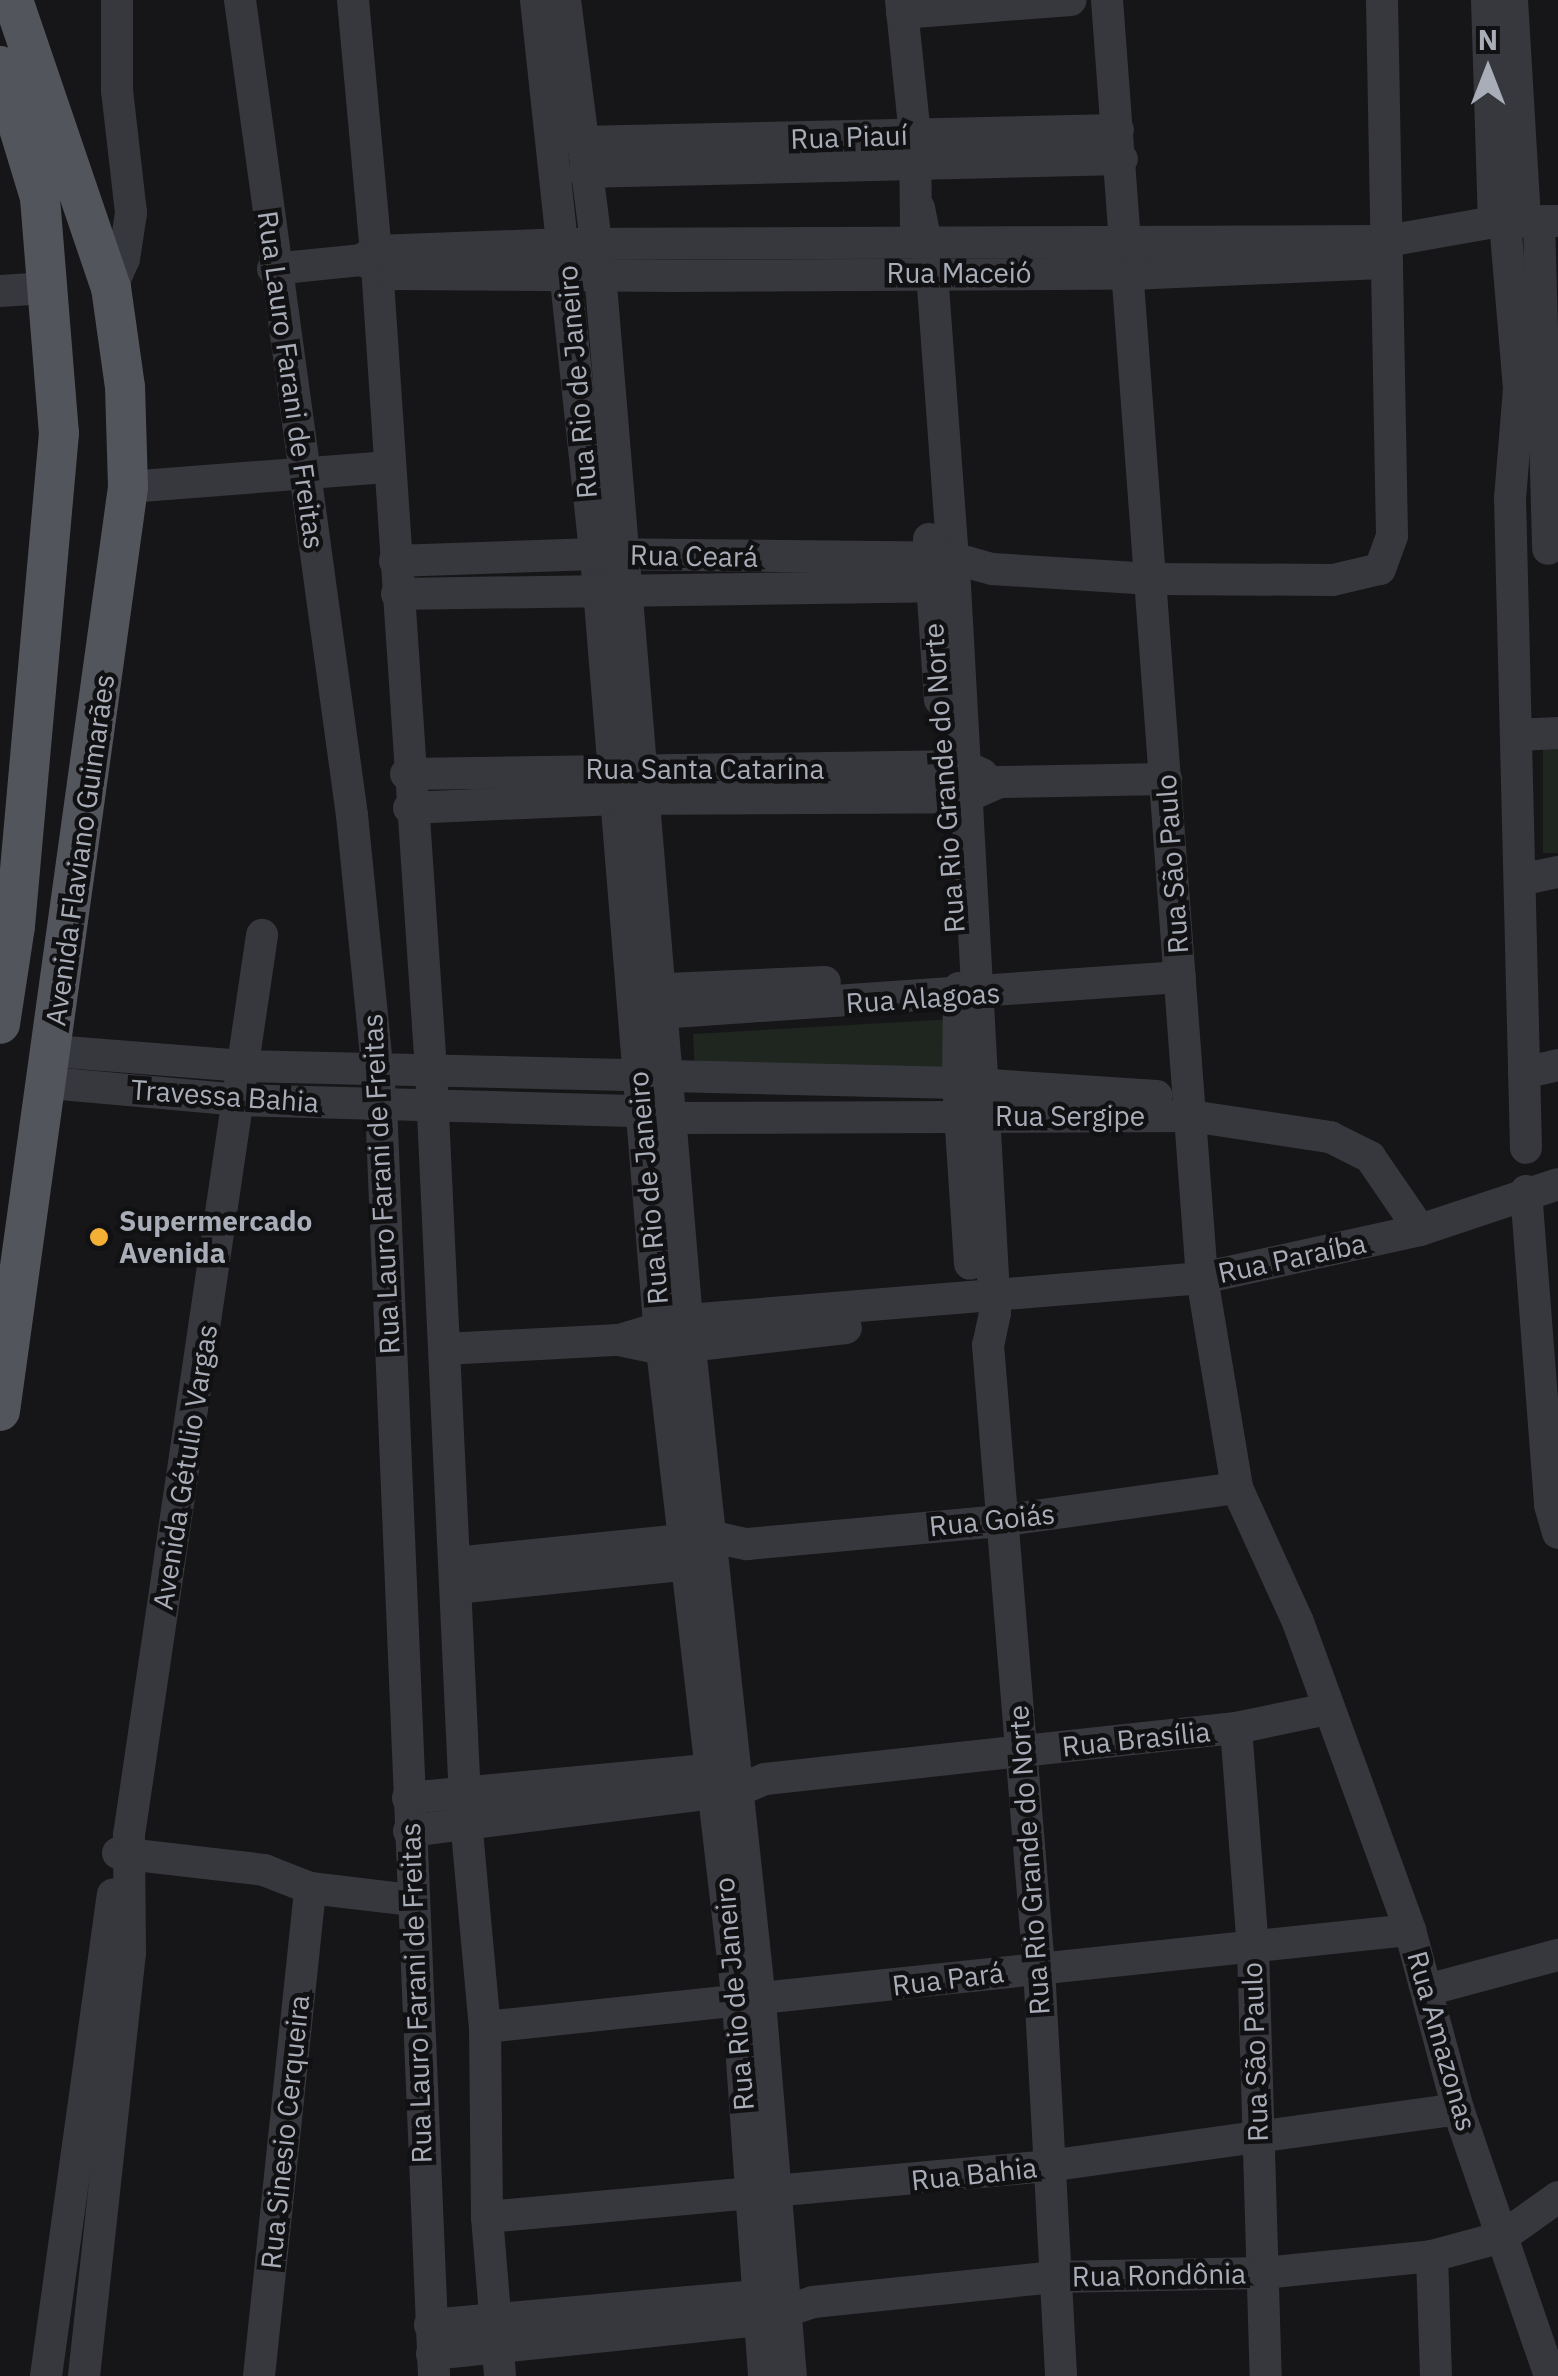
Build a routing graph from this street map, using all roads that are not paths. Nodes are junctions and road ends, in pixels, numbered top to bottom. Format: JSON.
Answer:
{"nodes":[{"id":1,"x":13,"y":0,"type":"edge"},
{"id":2,"x":118,"y":0,"type":"edge"},
{"id":3,"x":240,"y":0,"type":"edge"},
{"id":4,"x":352,"y":0,"type":"edge"},
{"id":5,"x":536,"y":0,"type":"edge"},
{"id":6,"x":566,"y":0,"type":"edge"},
{"id":7,"x":1071,"y":0,"type":"edge"},
{"id":8,"x":1107,"y":0,"type":"edge"},
{"id":9,"x":1382,"y":0,"type":"edge"},
{"id":10,"x":1487,"y":0,"type":"edge"},
{"id":11,"x":1512,"y":0,"type":"edge"},
{"id":12,"x":902,"y":6,"type":"edge"},
{"id":13,"x":0,"y":66,"type":"edge"},
{"id":14,"x":1120,"y":144,"type":"junction"},
{"id":15,"x":916,"y":150,"type":"junction"},
{"id":16,"x":582,"y":157,"type":"junction"},
{"id":17,"x":1528,"y":228,"type":"edge"},
{"id":18,"x":1386,"y":252,"type":"junction"},
{"id":19,"x":581,"y":258,"type":"junction"},
{"id":20,"x":922,"y":258,"type":"junction"},
{"id":21,"x":371,"y":260,"type":"junction"},
{"id":22,"x":1130,"y":260,"type":"junction"},
{"id":23,"x":273,"y":270,"type":"junction"},
{"id":24,"x":109,"y":288,"type":"junction"},
{"id":25,"x":0,"y":291,"type":"edge"},
{"id":26,"x":47,"y":291,"type":"junction"},
{"id":27,"x":1540,"y":360,"type":"edge"},
{"id":28,"x":388,"y":467,"type":"junction"},
{"id":29,"x":305,"y":476,"type":"junction"},
{"id":30,"x":128,"y":486,"type":"junction"},
{"id":31,"x":1553,"y":549,"type":"edge"},
{"id":32,"x":1512,"y":550,"type":"junction"},
{"id":33,"x":609,"y":555,"type":"junction"},
{"id":34,"x":942,"y":572,"type":"junction"},
{"id":35,"x":498,"y":575,"type":"junction"},
{"id":36,"x":396,"y":577,"type":"junction"},
{"id":37,"x":1152,"y":578,"type":"junction"},
{"id":38,"x":614,"y":589,"type":"junction"},
{"id":39,"x":1558,"y":733,"type":"edge"},
{"id":40,"x":1516,"y":735,"type":"junction"},
{"id":41,"x":504,"y":771,"type":"junction"},
{"id":42,"x":406,"y":774,"type":"junction"},
{"id":43,"x":1166,"y":779,"type":"junction"},
{"id":44,"x":955,"y":782,"type":"junction"},
{"id":45,"x":631,"y":784,"type":"junction"},
{"id":46,"x":506,"y":804,"type":"junction"},
{"id":47,"x":409,"y":808,"type":"junction"},
{"id":48,"x":1558,"y":872,"type":"edge"},
{"id":49,"x":1520,"y":880,"type":"junction"},
{"id":50,"x":8,"y":925,"type":"edge"},
{"id":51,"x":262,"y":935,"type":"dead end"},
{"id":52,"x":1180,"y":968,"type":"junction"},
{"id":53,"x":969,"y":985,"type":"junction"},
{"id":54,"x":649,"y":1002,"type":"junction"},
{"id":55,"x":0,"y":1024,"type":"edge"},
{"id":56,"x":1558,"y":1065,"type":"edge"},
{"id":57,"x":244,"y":1066,"type":"junction"},
{"id":58,"x":51,"y":1067,"type":"junction"},
{"id":59,"x":377,"y":1069,"type":"junction"},
{"id":60,"x":431,"y":1070,"type":"junction"},
{"id":61,"x":1524,"y":1073,"type":"junction"},
{"id":62,"x":654,"y":1078,"type":"junction"},
{"id":63,"x":814,"y":1085,"type":"junction"},
{"id":64,"x":240,"y":1100,"type":"junction"},
{"id":65,"x":972,"y":1100,"type":"junction"},
{"id":66,"x":381,"y":1106,"type":"junction"},
{"id":67,"x":1189,"y":1107,"type":"junction"},
{"id":68,"x":431,"y":1108,"type":"junction"},
{"id":69,"x":640,"y":1111,"type":"junction"},
{"id":70,"x":674,"y":1118,"type":"junction"},
{"id":71,"x":816,"y":1122,"type":"junction"},
{"id":72,"x":1526,"y":1148,"type":"dead end"},
{"id":73,"x":1558,"y":1184,"type":"edge"},
{"id":74,"x":1526,"y":1192,"type":"junction"},
{"id":75,"x":1420,"y":1230,"type":"junction"},
{"id":76,"x":1202,"y":1278,"type":"junction"},
{"id":77,"x":990,"y":1309,"type":"junction"},
{"id":78,"x":674,"y":1334,"type":"junction"},
{"id":79,"x":445,"y":1349,"type":"junction"},
{"id":80,"x":1551,"y":1369,"type":"edge"},
{"id":81,"x":1,"y":1392,"type":"edge"},
{"id":82,"x":1237,"y":1488,"type":"junction"},
{"id":83,"x":999,"y":1521,"type":"junction"},
{"id":84,"x":1558,"y":1533,"type":"edge"},
{"id":85,"x":701,"y":1551,"type":"junction"},
{"id":86,"x":455,"y":1575,"type":"junction"},
{"id":87,"x":1328,"y":1709,"type":"junction"},
{"id":88,"x":1236,"y":1728,"type":"junction"},
{"id":89,"x":1022,"y":1752,"type":"junction"},
{"id":90,"x":733,"y":1779,"type":"junction"},
{"id":91,"x":466,"y":1807,"type":"junction"},
{"id":92,"x":408,"y":1815,"type":"junction"},
{"id":93,"x":127,"y":1847,"type":"junction"},
{"id":94,"x":310,"y":1888,"type":"junction"},
{"id":95,"x":410,"y":1900,"type":"junction"},
{"id":96,"x":1410,"y":1930,"type":"junction"},
{"id":97,"x":1253,"y":1949,"type":"junction"},
{"id":98,"x":119,"y":1952,"type":"junction"},
{"id":99,"x":1558,"y":1955,"type":"edge"},
{"id":100,"x":1039,"y":1968,"type":"junction"},
{"id":101,"x":1427,"y":1990,"type":"junction"},
{"id":102,"x":749,"y":2002,"type":"junction"},
{"id":103,"x":485,"y":2027,"type":"junction"},
{"id":104,"x":1458,"y":2108,"type":"junction"},
{"id":105,"x":1258,"y":2141,"type":"junction"},
{"id":106,"x":1048,"y":2166,"type":"junction"},
{"id":107,"x":763,"y":2196,"type":"junction"},
{"id":108,"x":1558,"y":2197,"type":"edge"},
{"id":109,"x":488,"y":2217,"type":"junction"},
{"id":110,"x":1502,"y":2237,"type":"junction"},
{"id":111,"x":1432,"y":2256,"type":"junction"},
{"id":112,"x":1263,"y":2273,"type":"junction"},
{"id":113,"x":1055,"y":2277,"type":"junction"},
{"id":114,"x":779,"y":2305,"type":"junction"},
{"id":115,"x":51,"y":2341,"type":"junction"},
{"id":116,"x":498,"y":2348,"type":"edge"},
{"id":117,"x":432,"y":2352,"type":"edge"},
{"id":118,"x":86,"y":2361,"type":"edge"},
{"id":119,"x":46,"y":2376,"type":"edge"},
{"id":120,"x":260,"y":2376,"type":"edge"},
{"id":121,"x":764,"y":2376,"type":"edge"},
{"id":122,"x":792,"y":2376,"type":"edge"},
{"id":123,"x":1061,"y":2376,"type":"edge"},
{"id":124,"x":1266,"y":2376,"type":"edge"},
{"id":125,"x":1436,"y":2376,"type":"edge"},
{"id":126,"x":1550,"y":2376,"type":"edge"}],
"edges":[{"from":1,"to":24,"type":"main road","name":"Avenida Flaviano Guimarães"},
{"from":2,"to":24,"type":"street","name":"Avenida Flaviano Guimarães"},
{"from":3,"to":23,"type":"street","name":"Rua Lauro Farani de Freitas"},
{"from":4,"to":21,"type":"street","name":"Rua Lauro Farani de Freitas"},
{"from":5,"to":19,"type":"street","name":"Rua Rio de Janeiro"},
{"from":6,"to":16,"type":"street","name":"Rua Rio de Janeiro"},
{"from":7,"to":12,"type":"street"},
{"from":8,"to":14,"type":"street","name":"Rua São Paulo"},
{"from":9,"to":18,"type":"street"},
{"from":10,"to":17,"type":"street"},
{"from":11,"to":17,"type":"street"},
{"from":12,"to":15,"type":"street","name":"Rua Rio Grande do Norte"},
{"from":13,"to":26,"type":"main road","name":"Avenida Flaviano Guimarães"},
{"from":14,"to":15,"type":"street","name":"Rua Piauí"},
{"from":14,"to":22,"type":"street","name":"Rua São Paulo"},
{"from":15,"to":16,"type":"street","name":"Rua Piauí"},
{"from":15,"to":20,"type":"street","name":"Rua Rio Grande do Norte"},
{"from":16,"to":19,"type":"street","name":"Rua Rio de Janeiro"},
{"from":17,"to":18,"type":"street","name":"Rua Maceió"},
{"from":17,"to":27,"type":"street"},
{"from":18,"to":22,"type":"street","name":"Rua Maceió"},
{"from":18,"to":37,"type":"street","name":"Rua Ceará"},
{"from":19,"to":20,"type":"street","name":"Rua Maceió"},
{"from":19,"to":21,"type":"street","name":"Rua Maceió"},
{"from":19,"to":33,"type":"street","name":"Rua Rio de Janeiro"},
{"from":20,"to":22,"type":"street","name":"Rua Maceió"},
{"from":20,"to":34,"type":"street","name":"Rua Rio Grande do Norte"},
{"from":21,"to":23,"type":"street","name":"Rua Maceió"},
{"from":21,"to":28,"type":"street","name":"Rua Lauro Farani de Freitas"},
{"from":22,"to":37,"type":"street","name":"Rua São Paulo"},
{"from":23,"to":29,"type":"street","name":"Rua Lauro Farani de Freitas"},
{"from":24,"to":26,"type":"main road"},
{"from":24,"to":26,"type":"main road"},
{"from":24,"to":30,"type":"main road","name":"Avenida Flaviano Guimarães"},
{"from":25,"to":26,"type":"street"},
{"from":26,"to":50,"type":"main road","name":"Avenida Flaviano Guimarães"},
{"from":27,"to":31,"type":"street"},
{"from":27,"to":32,"type":"street"},
{"from":28,"to":29,"type":"street"},
{"from":28,"to":36,"type":"street","name":"Rua Lauro Farani de Freitas"},
{"from":29,"to":30,"type":"street"},
{"from":29,"to":59,"type":"street","name":"Rua Lauro Farani de Freitas"},
{"from":30,"to":58,"type":"main road","name":"Avenida Flaviano Guimarães"},
{"from":31,"to":32,"type":"street"},
{"from":32,"to":40,"type":"street"},
{"from":33,"to":34,"type":"street","name":"Rua Ceará"},
{"from":33,"to":35,"type":"street","name":"Rua Ceará"},
{"from":33,"to":38,"type":"street","name":"Rua Rio de Janeiro"},
{"from":34,"to":37,"type":"street","name":"Rua Ceará"},
{"from":34,"to":38,"type":"street","name":"Rua Ceará"},
{"from":34,"to":44,"type":"street","name":"Rua Rio Grande do Norte"},
{"from":35,"to":36,"type":"street","name":"Rua Ceará"},
{"from":35,"to":38,"type":"street","name":"Rua Ceará"},
{"from":36,"to":42,"type":"street","name":"Rua Lauro Farani de Freitas"},
{"from":37,"to":43,"type":"street","name":"Rua São Paulo"},
{"from":38,"to":45,"type":"street","name":"Rua Rio de Janeiro"},
{"from":39,"to":40,"type":"street"},
{"from":40,"to":49,"type":"street"},
{"from":41,"to":42,"type":"street","name":"Rua Santa Catarina"},
{"from":41,"to":45,"type":"street","name":"Rua Santa Catarina"},
{"from":41,"to":46,"type":"street"},
{"from":42,"to":47,"type":"street","name":"Rua Lauro Farani de Freitas"},
{"from":43,"to":44,"type":"street","name":"Rua Santa Catarina"},
{"from":43,"to":52,"type":"street","name":"Rua São Paulo"},
{"from":44,"to":45,"type":"street","name":"Rua Santa Catarina"},
{"from":44,"to":53,"type":"street","name":"Rua Rio Grande do Norte"},
{"from":45,"to":46,"type":"street","name":"Rua Santa Catarina"},
{"from":45,"to":54,"type":"street","name":"Rua Rio de Janeiro"},
{"from":46,"to":47,"type":"street","name":"Rua Santa Catarina"},
{"from":47,"to":60,"type":"street","name":"Rua Lauro Farani de Freitas"},
{"from":48,"to":49,"type":"street"},
{"from":49,"to":61,"type":"street"},
{"from":50,"to":55,"type":"main road","name":"Avenida Flaviano Guimarães"},
{"from":51,"to":57,"type":"street","name":"Avenida Gétulio Vargas"},
{"from":52,"to":53,"type":"street","name":"Rua Alagoas"},
{"from":52,"to":67,"type":"street","name":"Rua São Paulo"},
{"from":53,"to":54,"type":"street","name":"Rua Alagoas"},
{"from":53,"to":65,"type":"street","name":"Rua Rio Grande do Norte"},
{"from":54,"to":62,"type":"street","name":"Rua Rio de Janeiro"},
{"from":56,"to":61,"type":"street"},
{"from":57,"to":58,"type":"street","name":"Travessa Bahia"},
{"from":57,"to":59,"type":"street","name":"Travessa Bahia"},
{"from":57,"to":64,"type":"street","name":"Avenida Gétulio Vargas"},
{"from":58,"to":64,"type":"street","name":"Travessa Bahia"},
{"from":58,"to":81,"type":"main road","name":"Avenida Flaviano Guimarães"},
{"from":59,"to":60,"type":"street","name":"Travessa Bahia"},
{"from":59,"to":66,"type":"street","name":"Rua Lauro Farani de Freitas"},
{"from":60,"to":62,"type":"street","name":"Travessa Bahia"},
{"from":60,"to":68,"type":"street","name":"Rua Lauro Farani de Freitas"},
{"from":61,"to":72,"type":"street"},
{"from":62,"to":63,"type":"street","name":"Rua Sergipe"},
{"from":62,"to":69,"type":"street","name":"Rua Rio de Janeiro"},
{"from":62,"to":70,"type":"street","name":"Rua Rio de Janeiro"},
{"from":63,"to":65,"type":"street","name":"Rua Sergipe"},
{"from":63,"to":71,"type":"street"},
{"from":64,"to":66,"type":"street","name":"Travessa Bahia"},
{"from":64,"to":93,"type":"street","name":"Avenida Gétulio Vargas"},
{"from":65,"to":67,"type":"street","name":"Rua Sergipe"},
{"from":65,"to":71,"type":"street","name":"Rua Sergipe"},
{"from":65,"to":77,"type":"street","name":"Rua Rio Grande do Norte"},
{"from":66,"to":68,"type":"street","name":"Travessa Bahia"},
{"from":66,"to":92,"type":"street","name":"Rua Lauro Farani de Freitas"},
{"from":67,"to":75,"type":"street","name":"Rua Sergipe"},
{"from":67,"to":76,"type":"street","name":"Rua São Paulo"},
{"from":68,"to":69,"type":"street","name":"Travessa Bahia"},
{"from":68,"to":79,"type":"street","name":"Rua Lauro Farani de Freitas"},
{"from":69,"to":70,"type":"street","name":"Travessa Bahia"},
{"from":69,"to":78,"type":"street","name":"Rua Rio de Janeiro"},
{"from":70,"to":71,"type":"street","name":"Rua Sergipe"},
{"from":70,"to":78,"type":"street","name":"Rua Rio de Janeiro"},
{"from":73,"to":74,"type":"street","name":"Rua Paraíba"},
{"from":74,"to":75,"type":"street","name":"Rua Paraíba"},
{"from":74,"to":80,"type":"street"},
{"from":75,"to":76,"type":"street","name":"Rua Paraíba"},
{"from":76,"to":77,"type":"street","name":"Rua Paraíba"},
{"from":76,"to":82,"type":"street","name":"Rua São Paulo"},
{"from":77,"to":78,"type":"street","name":"Rua Paraíba"},
{"from":77,"to":83,"type":"street","name":"Rua Rio Grande do Norte"},
{"from":78,"to":79,"type":"street","name":"Rua Paraíba"},
{"from":78,"to":85,"type":"street","name":"Rua Rio de Janeiro"},
{"from":79,"to":86,"type":"street","name":"Rua Lauro Farani de Freitas"},
{"from":80,"to":84,"type":"street"},
{"from":82,"to":83,"type":"street","name":"Rua Goiás"},
{"from":82,"to":87,"type":"street","name":"Rua São Paulo"},
{"from":83,"to":85,"type":"street","name":"Rua Goiás"},
{"from":83,"to":89,"type":"street","name":"Rua Rio Grande do Norte"},
{"from":85,"to":86,"type":"street","name":"Rua Goiás"},
{"from":85,"to":90,"type":"street","name":"Rua Rio de Janeiro"},
{"from":86,"to":91,"type":"street","name":"Rua Lauro Farani de Freitas"},
{"from":87,"to":88,"type":"street","name":"Rua Brasília"},
{"from":87,"to":96,"type":"street","name":"Rua Amazonas"},
{"from":88,"to":89,"type":"street","name":"Rua Brasília"},
{"from":88,"to":97,"type":"street","name":"Rua São Paulo"},
{"from":89,"to":90,"type":"street","name":"Rua Brasília"},
{"from":89,"to":100,"type":"street","name":"Rua Rio Grande do Norte"},
{"from":90,"to":91,"type":"street","name":"Rua Brasília"},
{"from":90,"to":102,"type":"street","name":"Rua Rio de Janeiro"},
{"from":91,"to":92,"type":"street","name":"Rua Brasília"},
{"from":91,"to":103,"type":"street","name":"Rua Lauro Farani de Freitas"},
{"from":92,"to":95,"type":"street","name":"Rua Lauro Farani de Freitas"},
{"from":93,"to":94,"type":"street"},
{"from":93,"to":98,"type":"street","name":"Avenida Gétulio Vargas"},
{"from":94,"to":95,"type":"street"},
{"from":94,"to":120,"type":"street","name":"Rua Sinesio Cerqueira"},
{"from":95,"to":117,"type":"street","name":"Rua Lauro Farani de Freitas"},
{"from":96,"to":97,"type":"street","name":"Rua Pará"},
{"from":96,"to":101,"type":"street","name":"Rua Amazonas"},
{"from":97,"to":100,"type":"street","name":"Rua Pará"},
{"from":97,"to":105,"type":"street","name":"Rua São Paulo"},
{"from":98,"to":115,"type":"street","name":"Avenida Gétulio Vargas"},
{"from":98,"to":118,"type":"street","name":"Avenida Gétulio Vargas"},
{"from":99,"to":101,"type":"street"},
{"from":100,"to":102,"type":"street","name":"Rua Pará"},
{"from":100,"to":106,"type":"street","name":"Rua Rio Grande do Norte"},
{"from":101,"to":104,"type":"street","name":"Rua Amazonas"},
{"from":102,"to":103,"type":"street","name":"Rua Pará"},
{"from":102,"to":107,"type":"street","name":"Rua Rio de Janeiro"},
{"from":103,"to":109,"type":"street","name":"Rua Lauro Farani de Freitas"},
{"from":104,"to":105,"type":"street","name":"Rua Bahia"},
{"from":104,"to":110,"type":"street","name":"Rua Amazonas"},
{"from":105,"to":106,"type":"street","name":"Rua Bahia"},
{"from":105,"to":112,"type":"street","name":"Rua São Paulo"},
{"from":106,"to":107,"type":"street","name":"Rua Bahia"},
{"from":106,"to":113,"type":"street","name":"Rua Rio Grande do Norte"},
{"from":107,"to":109,"type":"street","name":"Rua Bahia"},
{"from":107,"to":114,"type":"street","name":"Rua Rio de Janeiro"},
{"from":108,"to":110,"type":"street"},
{"from":109,"to":116,"type":"street","name":"Rua Lauro Farani de Freitas"},
{"from":110,"to":111,"type":"street","name":"Rua Rondônia"},
{"from":110,"to":126,"type":"street","name":"Rua Amazonas"},
{"from":111,"to":112,"type":"street","name":"Rua Rondônia"},
{"from":111,"to":125,"type":"street"},
{"from":112,"to":113,"type":"street","name":"Rua Rondônia"},
{"from":112,"to":124,"type":"street","name":"Rua São Paulo"},
{"from":113,"to":114,"type":"street","name":"Rua Rondônia"},
{"from":113,"to":123,"type":"street","name":"Rua Rio Grande do Norte"},
{"from":114,"to":116,"type":"street","name":"Rua Rondônia"},
{"from":114,"to":121,"type":"street","name":"Rua Rio de Janeiro"},
{"from":114,"to":122,"type":"street","name":"Rua Rio de Janeiro"},
{"from":115,"to":118,"type":"street"},
{"from":115,"to":119,"type":"street","name":"Avenida Gétulio Vargas"},
{"from":116,"to":117,"type":"street","name":"Rua Rondônia"}]}
